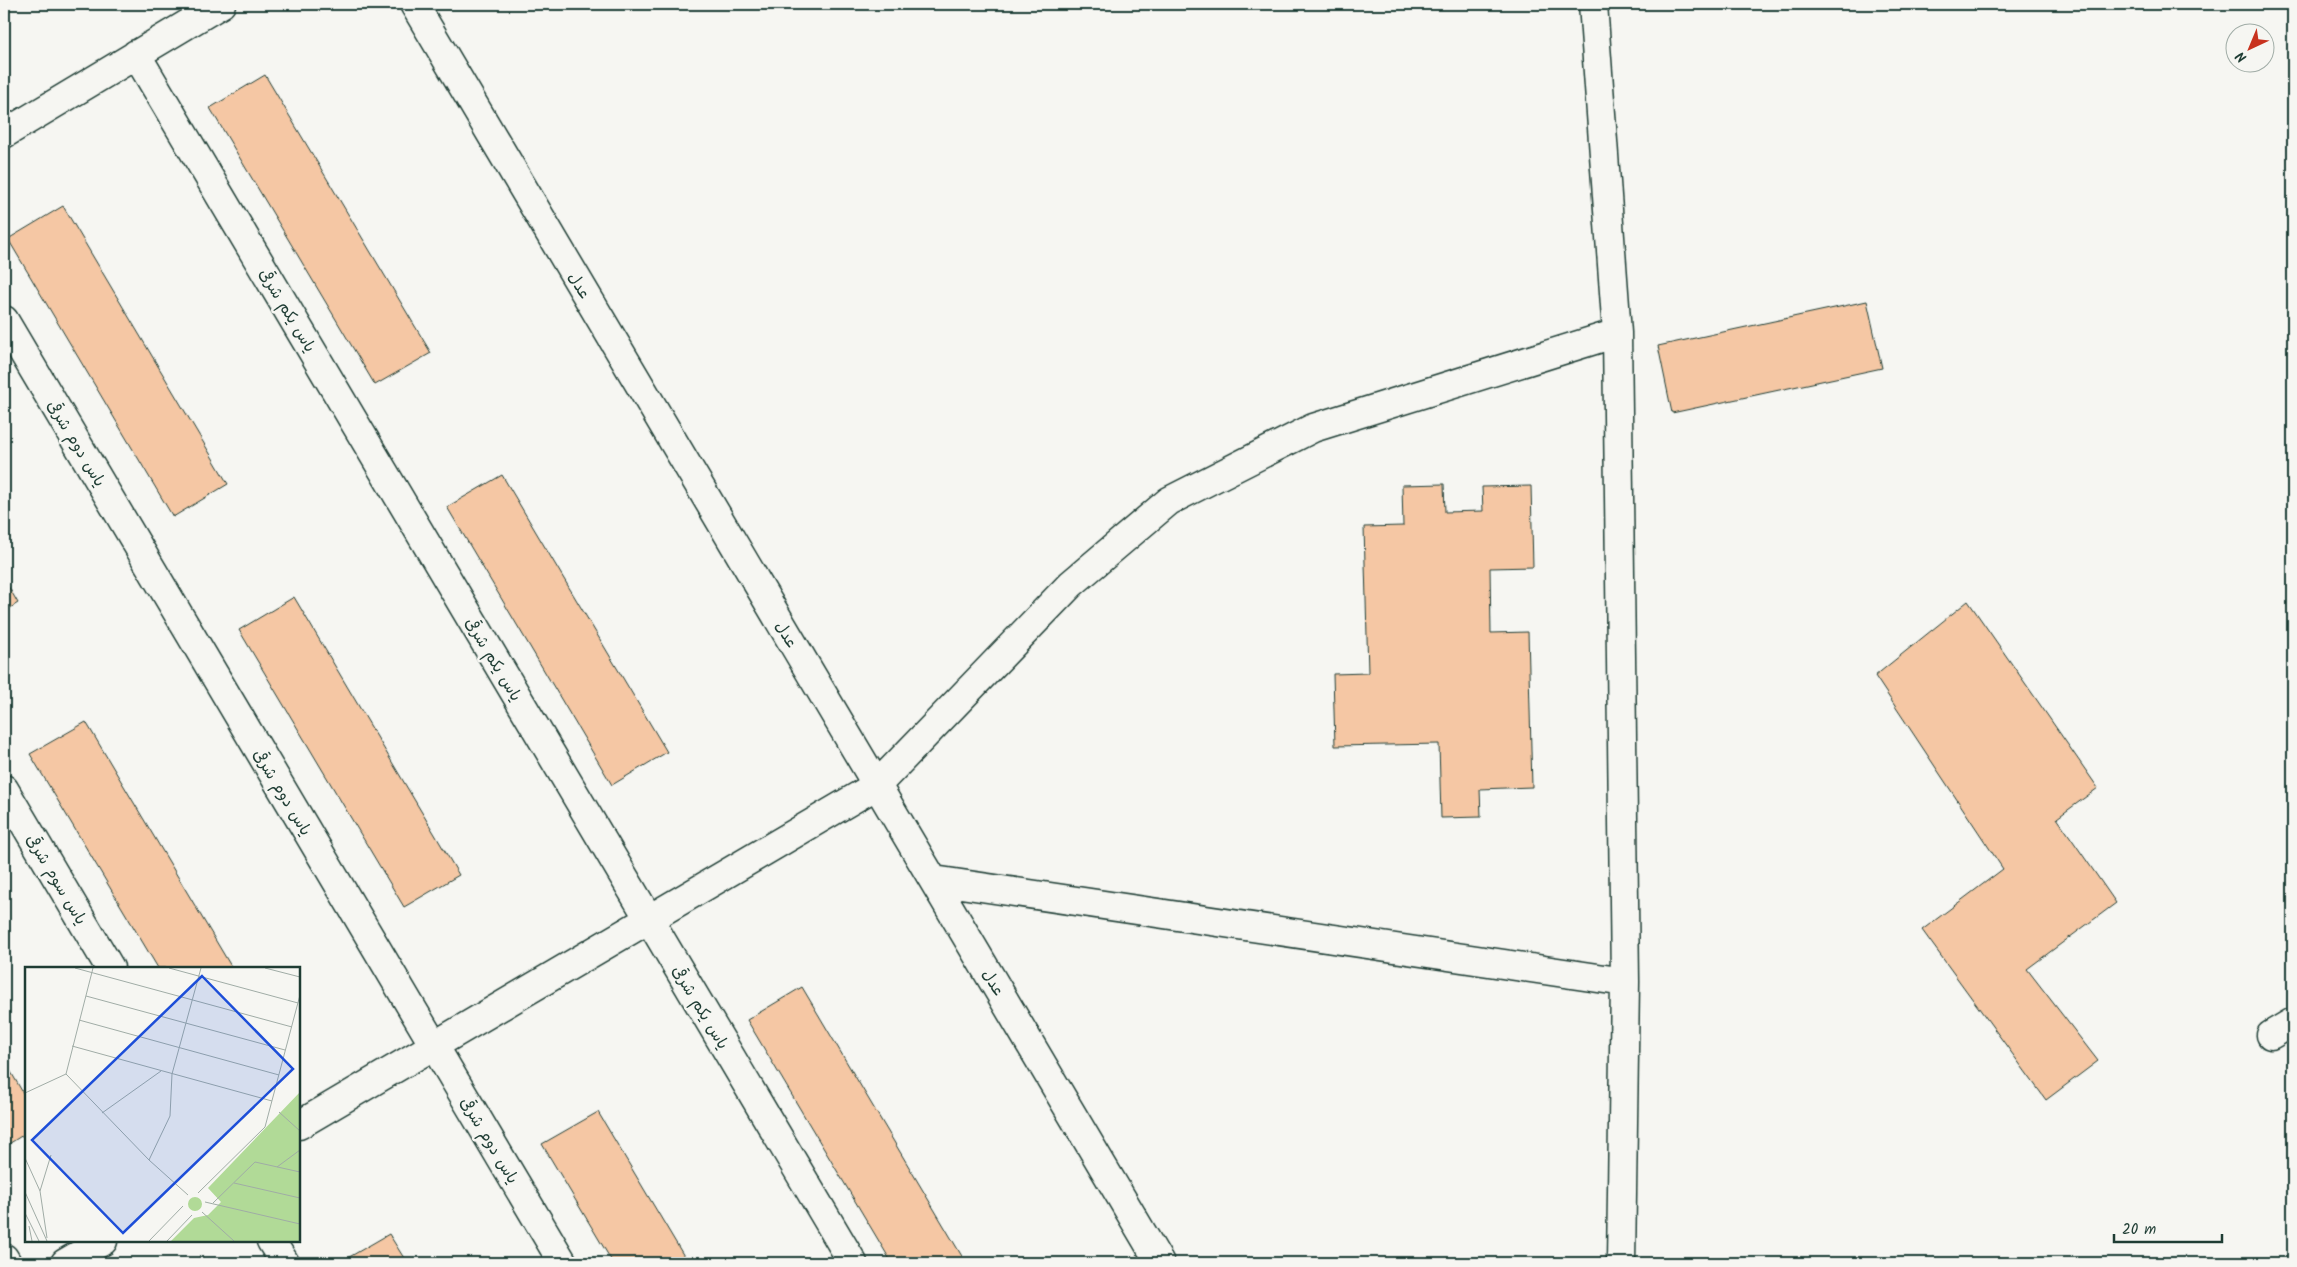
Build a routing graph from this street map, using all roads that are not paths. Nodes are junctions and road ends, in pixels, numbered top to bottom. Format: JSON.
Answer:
{"nodes":[{"id":1,"x":220,"y":4,"type":"edge"},
{"id":2,"x":414,"y":4,"type":"edge"},
{"id":3,"x":1593,"y":4,"type":"edge"},
{"id":4,"x":136,"y":54,"type":"junction"},
{"id":5,"x":4,"y":134,"type":"edge"},
{"id":6,"x":4,"y":320,"type":"edge"},
{"id":7,"x":1617,"y":332,"type":"junction"},
{"id":8,"x":877,"y":785,"type":"junction"},
{"id":9,"x":4,"y":790,"type":"edge"},
{"id":10,"x":934,"y":880,"type":"junction"},
{"id":11,"x":649,"y":919,"type":"junction"},
{"id":12,"x":109,"y":967,"type":"edge"},
{"id":13,"x":1625,"y":982,"type":"junction"},
{"id":14,"x":434,"y":1046,"type":"junction"},
{"id":15,"x":300,"y":1124,"type":"edge"},
{"id":16,"x":101,"y":1242,"type":"edge"},
{"id":17,"x":272,"y":1242,"type":"edge"},
{"id":18,"x":4,"y":1258,"type":"edge"},
{"id":19,"x":7,"y":1263,"type":"edge"},
{"id":20,"x":65,"y":1263,"type":"edge"},
{"id":21,"x":285,"y":1263,"type":"edge"},
{"id":22,"x":563,"y":1263,"type":"edge"},
{"id":23,"x":853,"y":1263,"type":"edge"},
{"id":24,"x":1160,"y":1263,"type":"edge"},
{"id":25,"x":1621,"y":1263,"type":"edge"}],
"edges":[{"from":1,"to":4,"type":"street"},
{"from":2,"to":8,"type":"street","name":"عدل"},
{"from":3,"to":7,"type":"street"},
{"from":4,"to":5,"type":"street"},
{"from":4,"to":11,"type":"street","name":"یاس یکم شرقی"},
{"from":6,"to":14,"type":"street","name":"یاس دوم شرقی"},
{"from":7,"to":8,"type":"street"},
{"from":7,"to":13,"type":"street"},
{"from":8,"to":10,"type":"street","name":"عدل"},
{"from":8,"to":11,"type":"street"},
{"from":9,"to":12,"type":"street","name":"یاس سوم شرقی"},
{"from":10,"to":13,"type":"street"},
{"from":10,"to":24,"type":"street","name":"عدل"},
{"from":11,"to":14,"type":"street"},
{"from":11,"to":23,"type":"street","name":"یاس یکم شرقی"},
{"from":13,"to":25,"type":"street"},
{"from":14,"to":15,"type":"street"},
{"from":14,"to":22,"type":"street","name":"یاس دوم شرقی"},
{"from":16,"to":20,"type":"street"},
{"from":17,"to":21,"type":"street"},
{"from":18,"to":19,"type":"street"}]}
